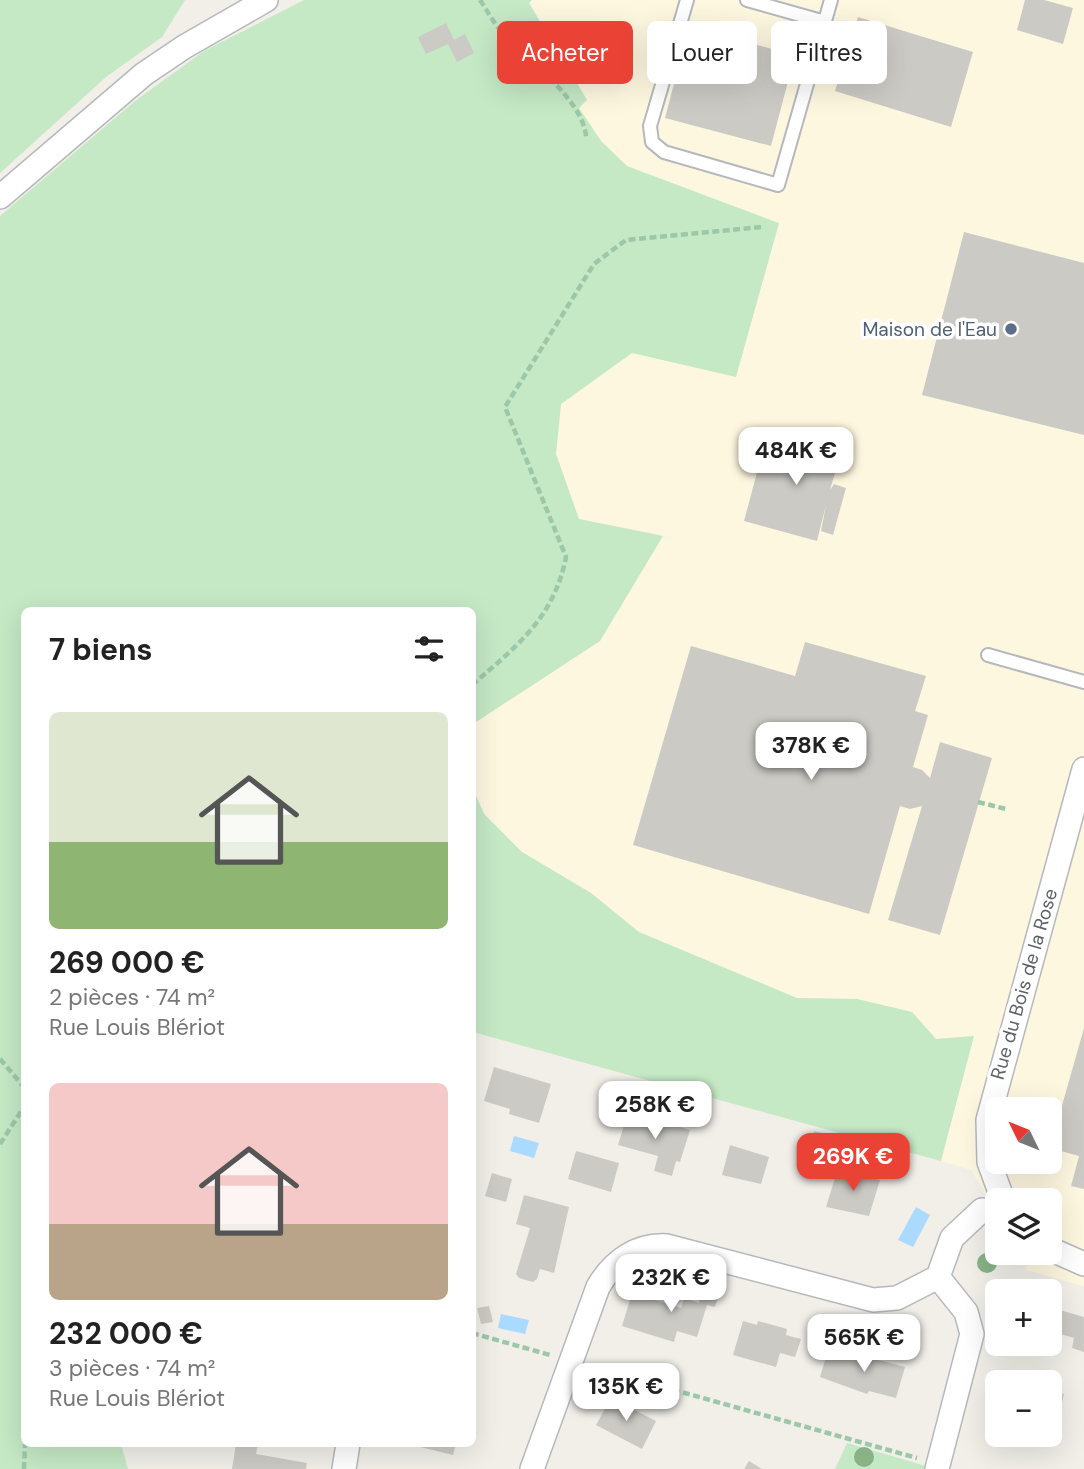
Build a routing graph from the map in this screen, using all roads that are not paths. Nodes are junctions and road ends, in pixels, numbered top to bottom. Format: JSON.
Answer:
{"nodes":[{"id":1,"x":266,"y":0,"type":"edge"},
{"id":2,"x":687,"y":0,"type":"edge"},
{"id":3,"x":747,"y":0,"type":"edge"},
{"id":4,"x":831,"y":0,"type":"edge"},
{"id":5,"x":821,"y":21,"type":"edge"},
{"id":6,"x":825,"y":21,"type":"edge"},
{"id":7,"x":807,"y":84,"type":"edge"},
{"id":8,"x":0,"y":197,"type":"edge"},
{"id":9,"x":988,"y":655,"type":"dead end"},
{"id":10,"x":1084,"y":682,"type":"edge"},
{"id":11,"x":1084,"y":769,"type":"edge"},
{"id":12,"x":991,"y":1188,"type":"edge"},
{"id":13,"x":985,"y":1211,"type":"edge"},
{"id":14,"x":1062,"y":1254,"type":"edge"},
{"id":15,"x":1084,"y":1264,"type":"edge"},
{"id":16,"x":938,"y":1277,"type":"junction"},
{"id":17,"x":348,"y":1447,"type":"edge"},
{"id":18,"x":937,"y":1466,"type":"edge"},
{"id":19,"x":344,"y":1469,"type":"edge"},
{"id":20,"x":532,"y":1469,"type":"edge"}],
"edges":[{"from":1,"to":8,"type":"street"},
{"from":2,"to":7,"type":"lane"},
{"from":3,"to":5,"type":"lane"},
{"from":4,"to":6,"type":"lane"},
{"from":9,"to":10,"type":"lane"},
{"from":11,"to":12,"type":"street","name":"Rue du Bois de la Rose"},
{"from":13,"to":16,"type":"street"},
{"from":14,"to":15,"type":"street"},
{"from":16,"to":18,"type":"street"},
{"from":16,"to":20,"type":"street"},
{"from":17,"to":19,"type":"street"}]}
